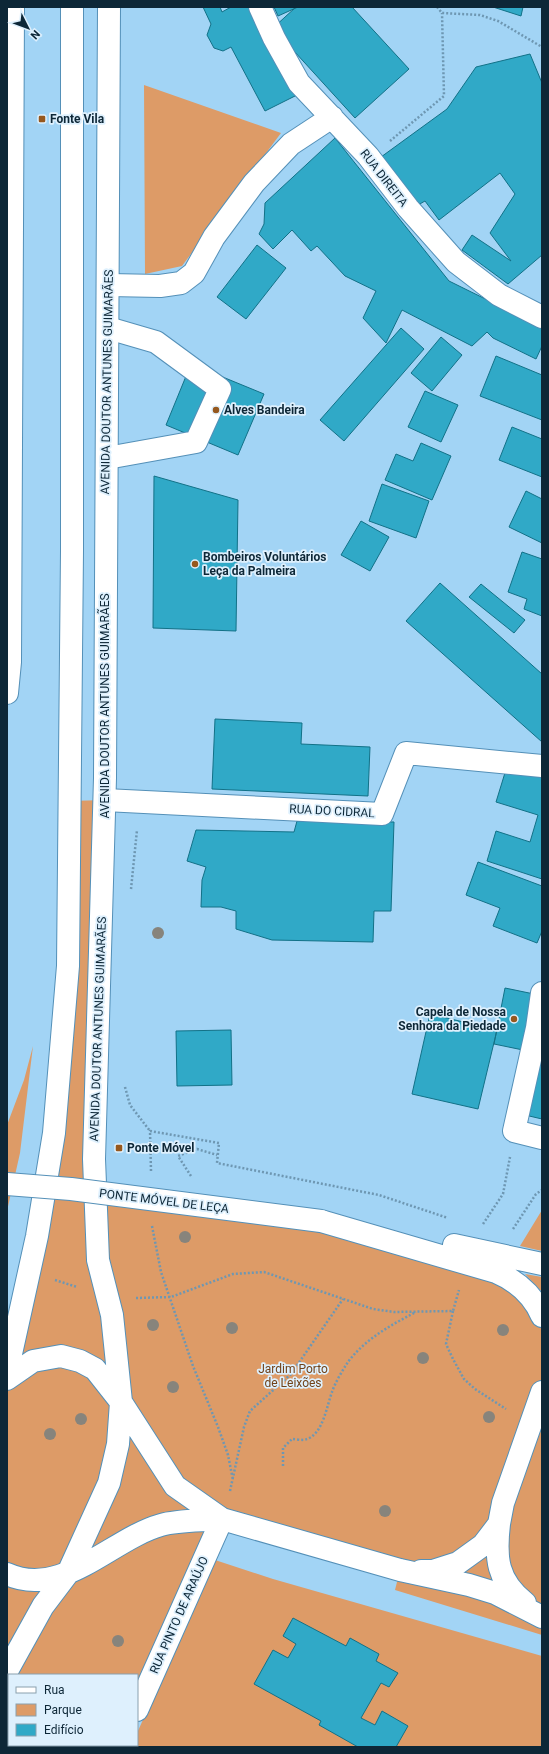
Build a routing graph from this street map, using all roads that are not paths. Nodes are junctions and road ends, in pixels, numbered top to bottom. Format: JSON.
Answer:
{"nodes":[{"id":1,"x":13,"y":7,"type":"edge"},
{"id":2,"x":72,"y":7,"type":"edge"},
{"id":3,"x":108,"y":7,"type":"edge"},
{"id":4,"x":260,"y":7,"type":"edge"},
{"id":5,"x":332,"y":117,"type":"junction"},
{"id":6,"x":108,"y":285,"type":"junction"},
{"id":7,"x":541,"y":311,"type":"edge"},
{"id":8,"x":108,"y":328,"type":"junction"},
{"id":9,"x":106,"y":458,"type":"junction"},
{"id":10,"x":72,"y":551,"type":"junction"},
{"id":11,"x":105,"y":551,"type":"junction"},
{"id":12,"x":7,"y":692,"type":"edge"},
{"id":13,"x":542,"y":766,"type":"edge"},
{"id":14,"x":105,"y":800,"type":"junction"},
{"id":15,"x":70,"y":801,"type":"junction"},
{"id":16,"x":542,"y":993,"type":"edge"},
{"id":17,"x":542,"y":1138,"type":"edge"},
{"id":18,"x":7,"y":1184,"type":"edge"},
{"id":19,"x":469,"y":1255,"type":"junction"},
{"id":20,"x":542,"y":1264,"type":"edge"},
{"id":21,"x":542,"y":1316,"type":"edge"},
{"id":22,"x":7,"y":1372,"type":"edge"},
{"id":23,"x":7,"y":1379,"type":"edge"},
{"id":24,"x":542,"y":1392,"type":"edge"},
{"id":25,"x":121,"y":1402,"type":"junction"},
{"id":26,"x":536,"y":1427,"type":"edge"},
{"id":27,"x":222,"y":1519,"type":"junction"},
{"id":28,"x":498,"y":1524,"type":"junction"},
{"id":29,"x":400,"y":1570,"type":"junction"},
{"id":30,"x":68,"y":1573,"type":"junction"},
{"id":31,"x":7,"y":1574,"type":"edge"},
{"id":32,"x":542,"y":1617,"type":"edge"},
{"id":33,"x":7,"y":1671,"type":"edge"},
{"id":34,"x":138,"y":1708,"type":"edge"}],
"edges":[{"from":1,"to":12,"type":"main road"},
{"from":2,"to":10,"type":"main road"},
{"from":3,"to":6,"type":"main road","name":"AVENIDA DOUTOR ANTUNES GUIMARÃES"},
{"from":4,"to":5,"type":"main road","name":"RUA DIREITA"},
{"from":5,"to":6,"type":"main road"},
{"from":5,"to":7,"type":"main road","name":"RUA DIREITA"},
{"from":6,"to":8,"type":"main road","name":"AVENIDA DOUTOR ANTUNES GUIMARÃES"},
{"from":8,"to":9,"type":"main road","name":"AVENIDA DOUTOR ANTUNES GUIMARÃES"},
{"from":8,"to":9,"type":"main road"},
{"from":9,"to":11,"type":"main road","name":"AVENIDA DOUTOR ANTUNES GUIMARÃES"},
{"from":10,"to":11,"type":"main road"},
{"from":10,"to":15,"type":"main road"},
{"from":11,"to":14,"type":"main road","name":"AVENIDA DOUTOR ANTUNES GUIMARÃES"},
{"from":13,"to":14,"type":"main road","name":"RUA DO CIDRAL"},
{"from":14,"to":15,"type":"main road","name":"RUA DO CIDRAL"},
{"from":14,"to":25,"type":"main road","name":"AVENIDA DOUTOR ANTUNES GUIMARÃES"},
{"from":15,"to":22,"type":"main road"},
{"from":16,"to":17,"type":"main road"},
{"from":18,"to":19,"type":"main road","name":"PONTE MÓVEL DE LEÇA","bridge":true},
{"from":19,"to":20,"type":"main road"},
{"from":19,"to":21,"type":"main road","name":"PONTE MÓVEL DE LEÇA"},
{"from":23,"to":25,"type":"main road"},
{"from":24,"to":26,"type":"main road"},
{"from":25,"to":27,"type":"main road"},
{"from":25,"to":30,"type":"main road","name":"AVENIDA DOUTOR ANTUNES GUIMARÃES"},
{"from":26,"to":28,"type":"main road"},
{"from":27,"to":29,"type":"main road"},
{"from":27,"to":30,"type":"main road"},
{"from":27,"to":34,"type":"main road","name":"RUA PINTO DE ARAÚJO"},
{"from":28,"to":29,"type":"main road"},
{"from":28,"to":32,"type":"main road"},
{"from":29,"to":32,"type":"main road"},
{"from":30,"to":31,"type":"main road"},
{"from":30,"to":33,"type":"main road"}]}
